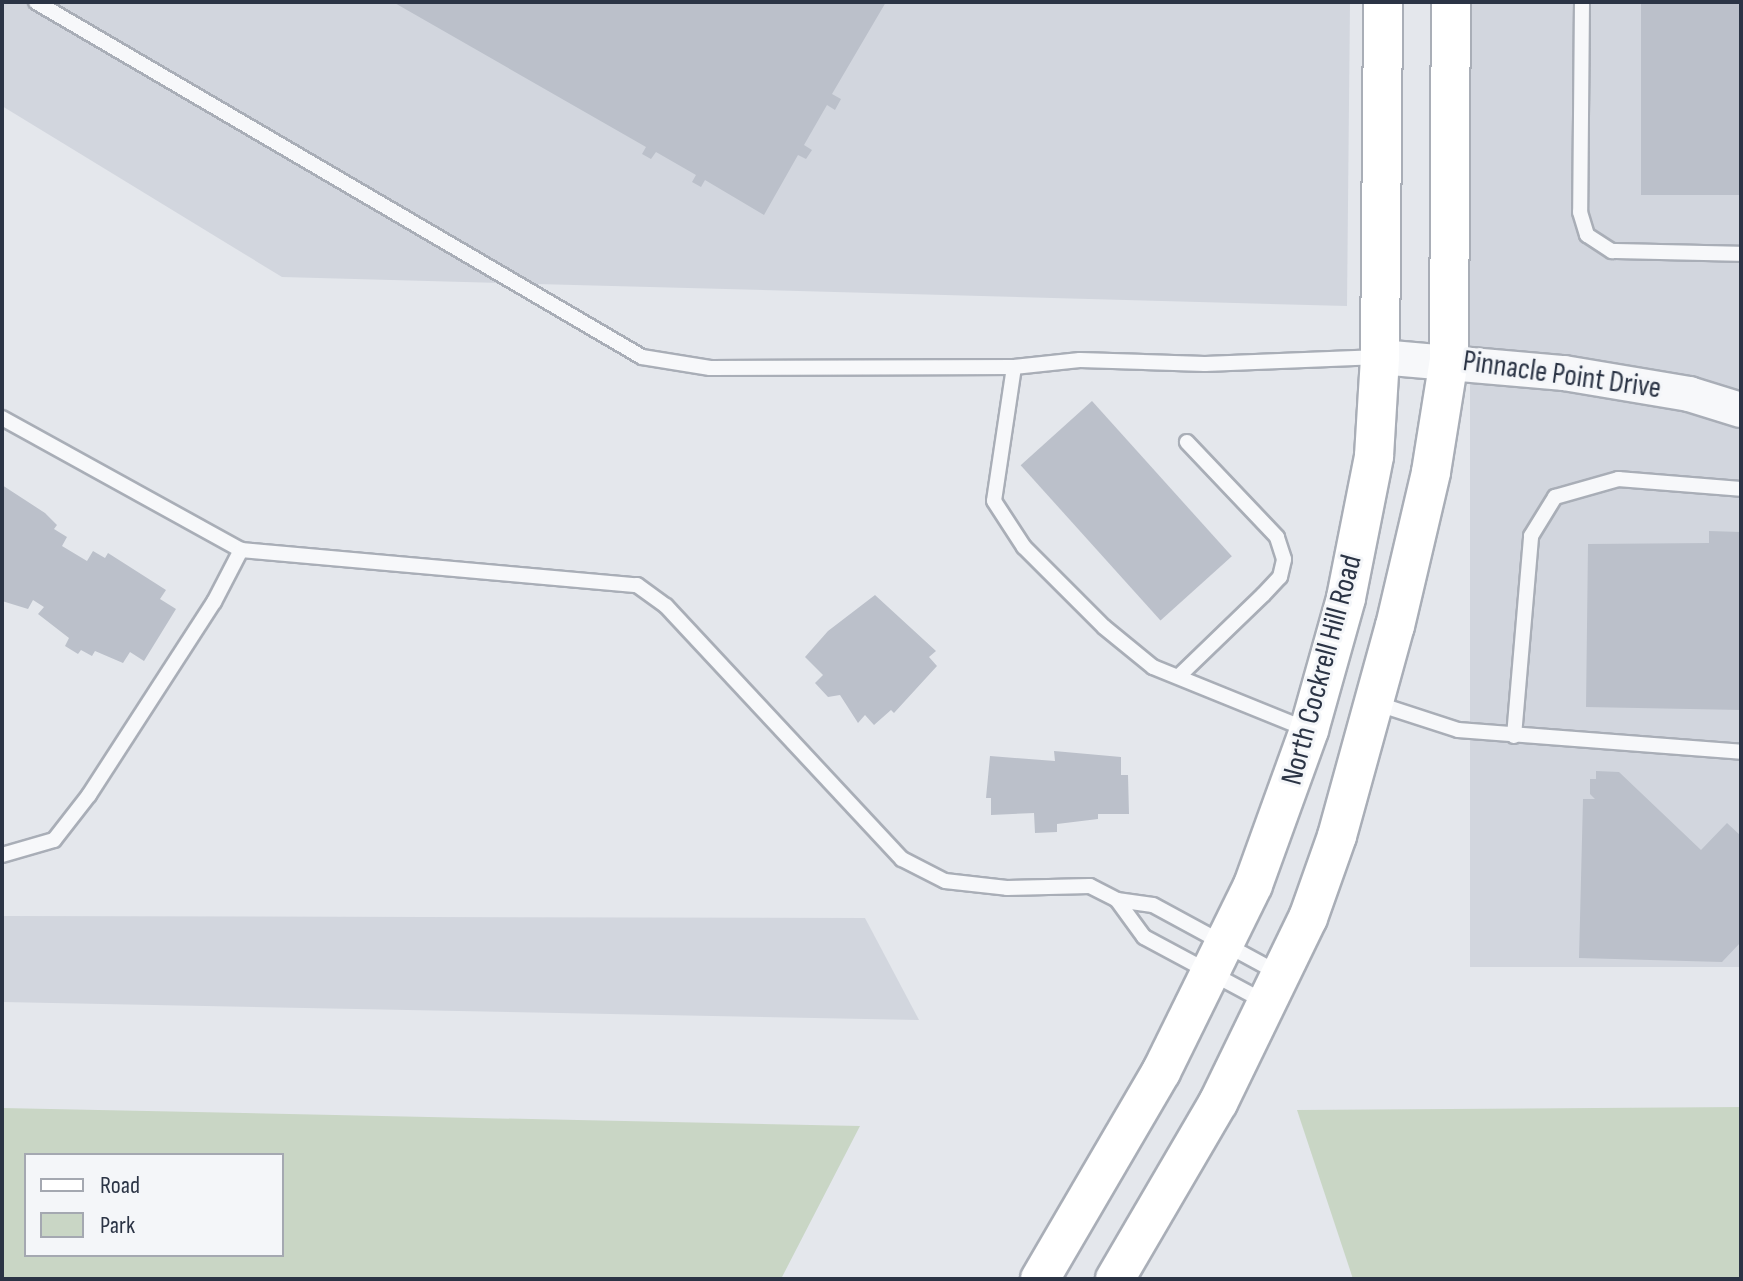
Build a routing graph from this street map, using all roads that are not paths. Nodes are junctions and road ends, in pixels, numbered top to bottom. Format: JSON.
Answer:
{"nodes":[{"id":1,"x":36,"y":2,"type":"edge"},
{"id":2,"x":1383,"y":2,"type":"edge"},
{"id":3,"x":1451,"y":2,"type":"edge"},
{"id":4,"x":1582,"y":2,"type":"edge"},
{"id":5,"x":1741,"y":254,"type":"edge"},
{"id":6,"x":1380,"y":357,"type":"junction"},
{"id":7,"x":1449,"y":359,"type":"junction"},
{"id":8,"x":1014,"y":367,"type":"junction"},
{"id":9,"x":1741,"y":410,"type":"edge"},
{"id":10,"x":2,"y":418,"type":"edge"},
{"id":11,"x":1187,"y":442,"type":"dead end"},
{"id":12,"x":1741,"y":489,"type":"edge"},
{"id":13,"x":241,"y":550,"type":"junction"},
{"id":14,"x":1179,"y":676,"type":"junction"},
{"id":15,"x":1375,"y":703,"type":"junction"},
{"id":16,"x":1309,"y":730,"type":"junction"},
{"id":17,"x":1514,"y":736,"type":"junction"},
{"id":18,"x":1741,"y":752,"type":"edge"},
{"id":19,"x":2,"y":855,"type":"edge"},
{"id":20,"x":1117,"y":900,"type":"junction"},
{"id":21,"x":1218,"y":959,"type":"junction"},
{"id":22,"x":1275,"y":990,"type":"junction"},
{"id":23,"x":1040,"y":1279,"type":"edge"},
{"id":24,"x":1115,"y":1279,"type":"edge"}],
"edges":[{"from":1,"to":8,"type":"lane"},
{"from":2,"to":6,"type":"main road","name":"North Cockrell Hill Road"},
{"from":3,"to":7,"type":"main road","name":"North Cockrell Hill Road"},
{"from":4,"to":5,"type":"lane"},
{"from":6,"to":7,"type":"street","name":"Pinnacle Point Drive"},
{"from":6,"to":8,"type":"lane"},
{"from":6,"to":16,"type":"main road","name":"North Cockrell Hill Road"},
{"from":7,"to":9,"type":"street","name":"Pinnacle Point Drive"},
{"from":7,"to":15,"type":"main road","name":"North Cockrell Hill Road"},
{"from":8,"to":14,"type":"lane"},
{"from":10,"to":13,"type":"lane"},
{"from":11,"to":14,"type":"lane"},
{"from":12,"to":17,"type":"lane"},
{"from":13,"to":19,"type":"lane"},
{"from":13,"to":20,"type":"lane"},
{"from":14,"to":16,"type":"lane"},
{"from":15,"to":17,"type":"lane"},
{"from":15,"to":22,"type":"main road","name":"North Cockrell Hill Road"},
{"from":16,"to":21,"type":"main road","name":"North Cockrell Hill Road"},
{"from":17,"to":18,"type":"lane"},
{"from":20,"to":21,"type":"lane"},
{"from":20,"to":21,"type":"lane"},
{"from":21,"to":22,"type":"lane"},
{"from":21,"to":22,"type":"lane"},
{"from":21,"to":23,"type":"main road","name":"North Cockrell Hill Road"},
{"from":22,"to":24,"type":"main road","name":"North Cockrell Hill Road"}]}
